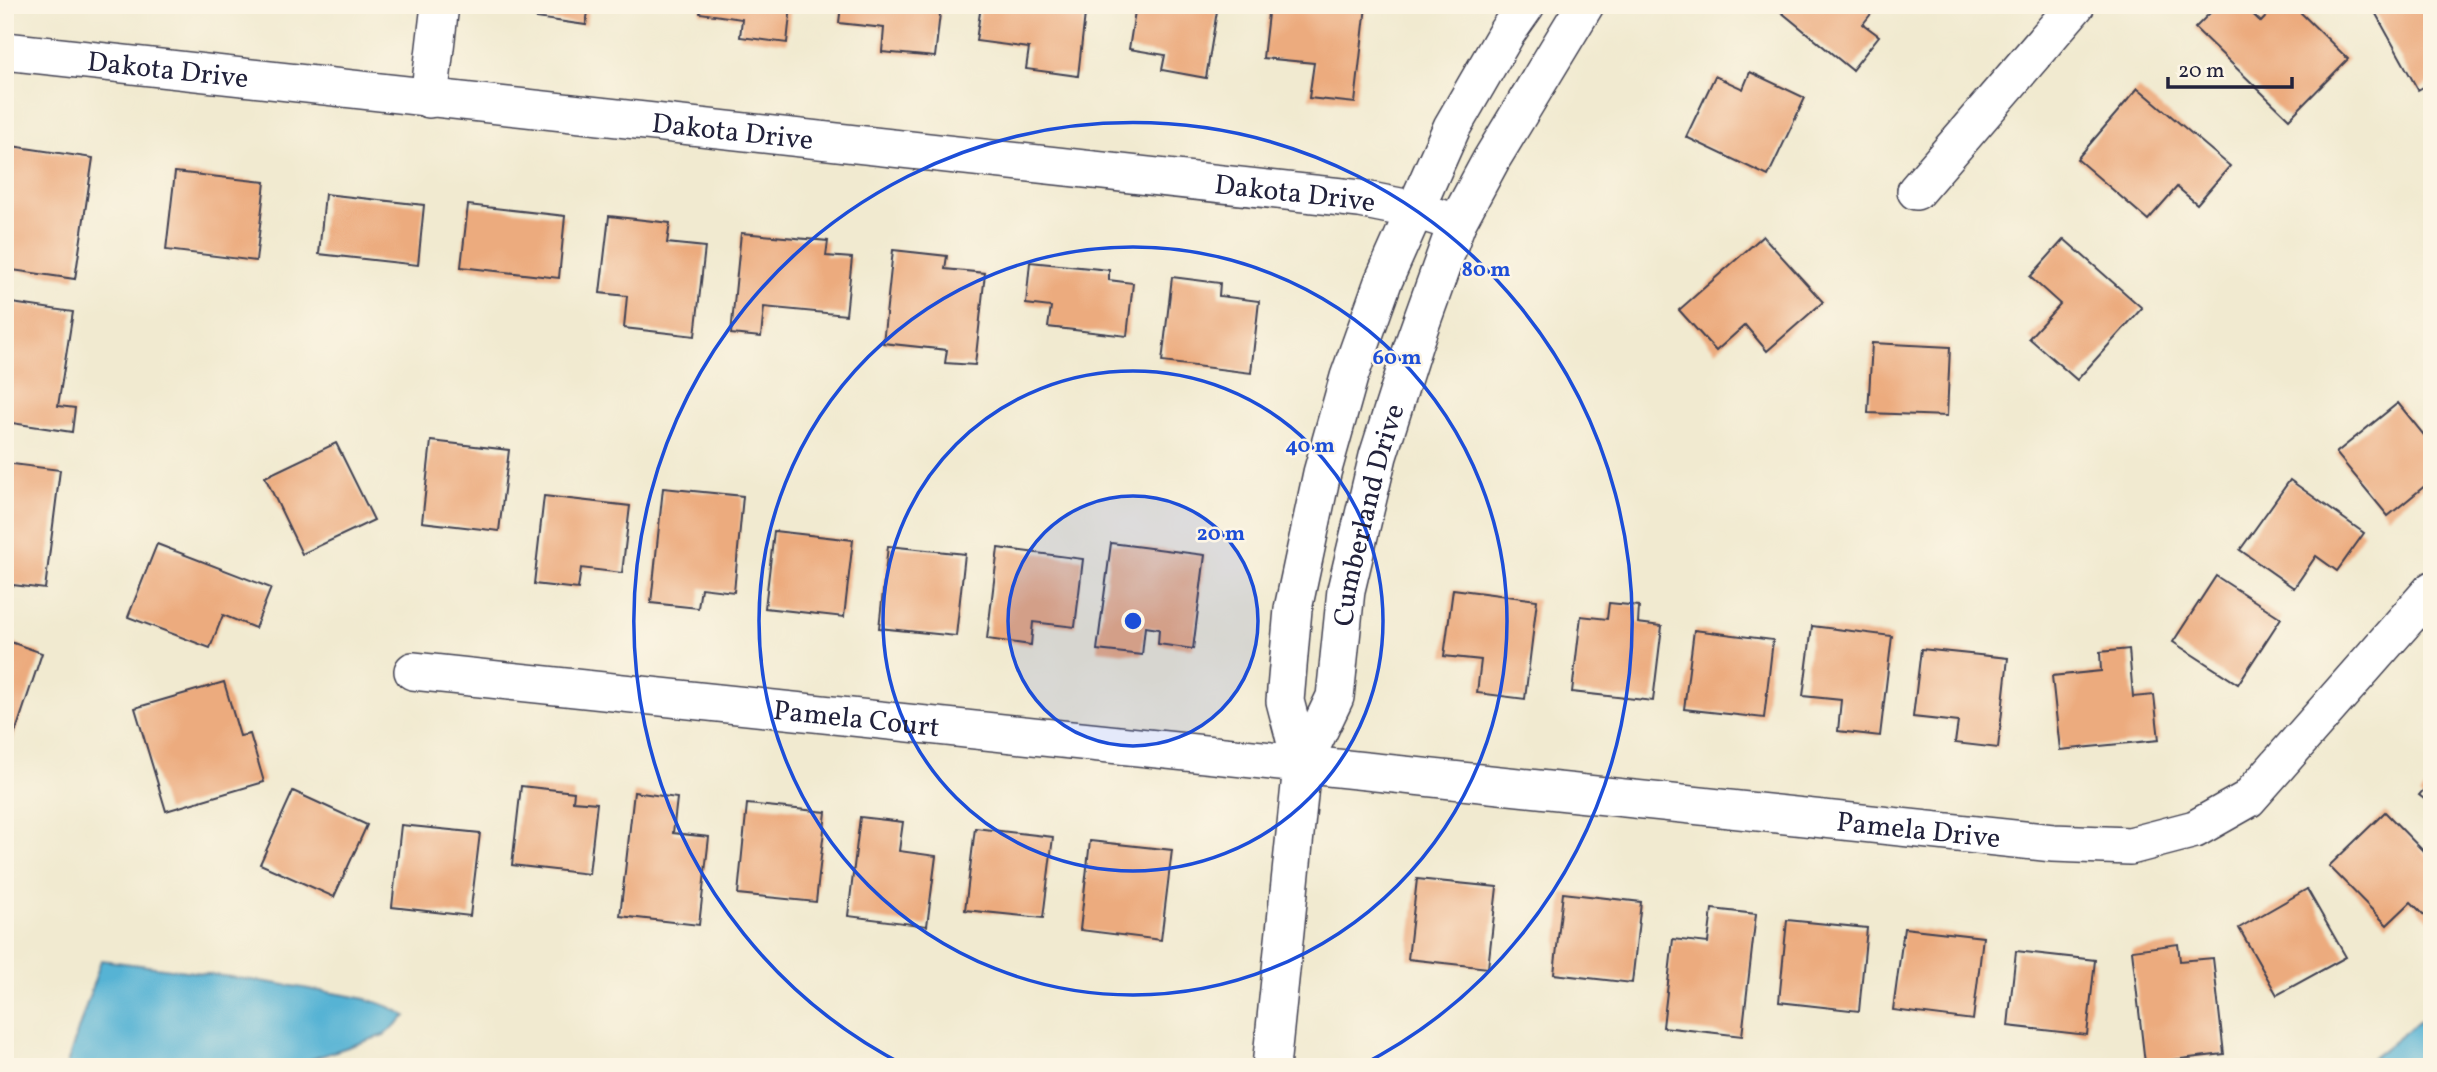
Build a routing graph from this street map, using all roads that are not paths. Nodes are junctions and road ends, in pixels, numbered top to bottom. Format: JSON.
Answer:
{"nodes":[{"id":1,"x":440,"y":5,"type":"edge"},
{"id":2,"x":1526,"y":5,"type":"edge"},
{"id":3,"x":1585,"y":5,"type":"edge"},
{"id":4,"x":2076,"y":5,"type":"edge"},
{"id":5,"x":5,"y":51,"type":"edge"},
{"id":6,"x":429,"y":99,"type":"junction"},
{"id":7,"x":1916,"y":191,"type":"dead end"},
{"id":8,"x":1415,"y":210,"type":"junction"},
{"id":9,"x":1457,"y":223,"type":"junction"},
{"id":10,"x":2432,"y":590,"type":"edge"},
{"id":11,"x":413,"y":671,"type":"dead end"},
{"id":12,"x":1301,"y":766,"type":"junction"},
{"id":13,"x":1271,"y":1067,"type":"edge"}],
"edges":[{"from":1,"to":6,"type":"street"},
{"from":2,"to":8,"type":"street","name":"Cumberland Drive"},
{"from":3,"to":9,"type":"street","name":"Cumberland Drive"},
{"from":4,"to":7,"type":"street"},
{"from":5,"to":6,"type":"street","name":"Dakota Drive"},
{"from":6,"to":8,"type":"street","name":"Dakota Drive"},
{"from":8,"to":9,"type":"street","name":"Dakota Drive"},
{"from":8,"to":12,"type":"street","name":"Cumberland Drive"},
{"from":9,"to":12,"type":"street","name":"Cumberland Drive"},
{"from":10,"to":12,"type":"street","name":"Pamela Drive"},
{"from":11,"to":12,"type":"street","name":"Pamela Court"},
{"from":12,"to":13,"type":"street","name":"Cumberland Drive"}]}
